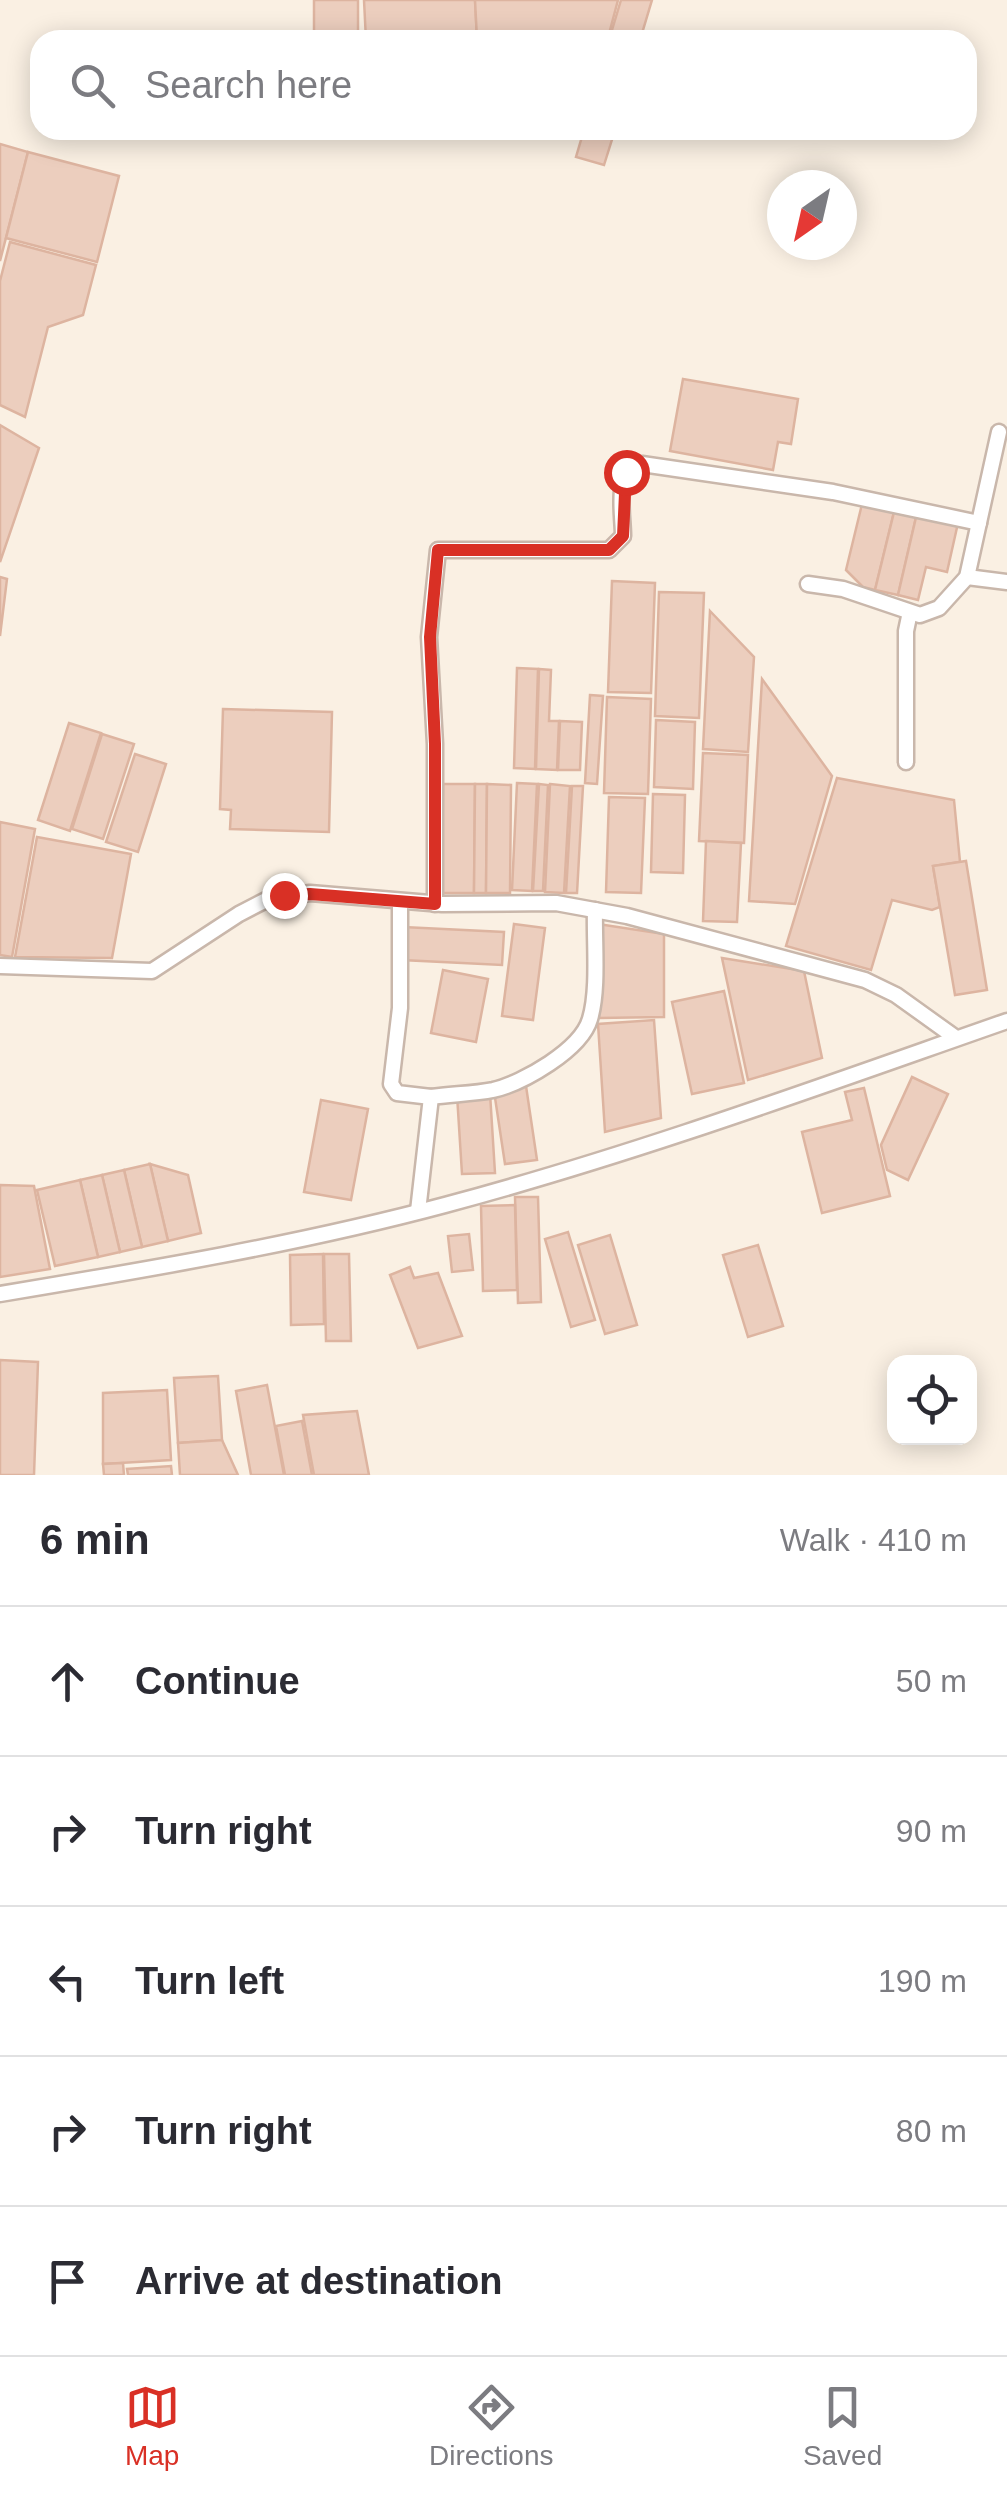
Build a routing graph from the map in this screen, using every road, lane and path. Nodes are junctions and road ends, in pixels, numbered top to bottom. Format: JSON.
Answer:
{"nodes":[{"id":1,"x":999,"y":432,"type":"dead end"},
{"id":2,"x":978,"y":523,"type":"junction"},
{"id":3,"x":967,"y":576,"type":"junction"},
{"id":4,"x":1007,"y":582,"type":"edge"},
{"id":5,"x":808,"y":584,"type":"dead end"},
{"id":6,"x":910,"y":612,"type":"junction"},
{"id":7,"x":906,"y":762,"type":"dead end"},
{"id":8,"x":400,"y":902,"type":"junction"},
{"id":9,"x":435,"y":904,"type":"junction"},
{"id":10,"x":595,"y":910,"type":"junction"},
{"id":11,"x":0,"y":966,"type":"edge"},
{"id":12,"x":1007,"y":1021,"type":"edge"},
{"id":13,"x":956,"y":1038,"type":"junction"},
{"id":14,"x":431,"y":1097,"type":"junction"},
{"id":15,"x":418,"y":1212,"type":"junction"},
{"id":16,"x":0,"y":1294,"type":"edge"}],
"edges":[{"from":1,"to":2,"type":"street"},
{"from":2,"to":3,"type":"street"},
{"from":2,"to":9,"type":"street"},
{"from":3,"to":4,"type":"street"},
{"from":3,"to":6,"type":"street"},
{"from":5,"to":6,"type":"street"},
{"from":6,"to":7,"type":"street"},
{"from":8,"to":9,"type":"street"},
{"from":8,"to":11,"type":"street"},
{"from":8,"to":14,"type":"street"},
{"from":9,"to":10,"type":"street"},
{"from":10,"to":13,"type":"street"},
{"from":10,"to":14,"type":"street"},
{"from":12,"to":13,"type":"street"},
{"from":13,"to":15,"type":"street"},
{"from":14,"to":15,"type":"street"},
{"from":15,"to":16,"type":"street"}]}
